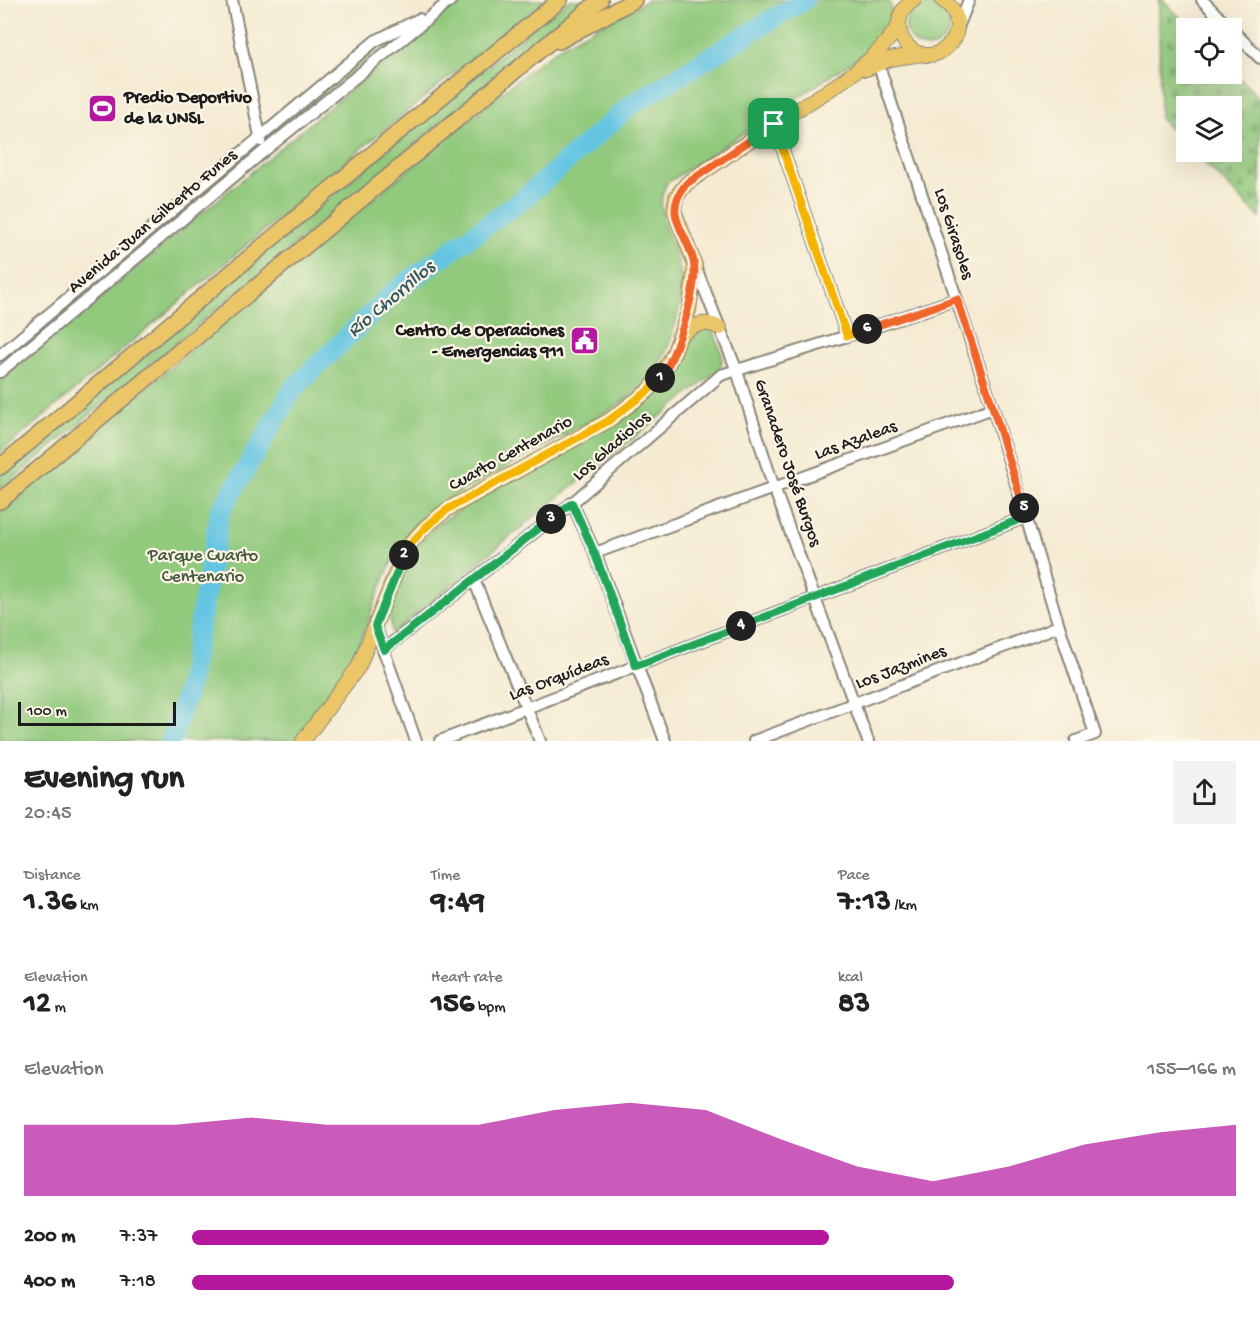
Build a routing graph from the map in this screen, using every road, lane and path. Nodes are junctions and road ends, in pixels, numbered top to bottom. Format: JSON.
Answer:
{"nodes":[{"id":1,"x":232,"y":0,"type":"edge"},
{"id":2,"x":451,"y":0,"type":"edge"},
{"id":3,"x":560,"y":0,"type":"edge"},
{"id":4,"x":600,"y":0,"type":"edge"},
{"id":5,"x":634,"y":0,"type":"edge"},
{"id":6,"x":895,"y":0,"type":"edge"},
{"id":7,"x":914,"y":0,"type":"edge"},
{"id":8,"x":942,"y":0,"type":"edge"},
{"id":9,"x":969,"y":0,"type":"edge"},
{"id":10,"x":1202,"y":0,"type":"edge"},
{"id":11,"x":441,"y":8,"type":"junction"},
{"id":12,"x":1220,"y":18,"type":"edge"},
{"id":13,"x":899,"y":21,"type":"junction"},
{"id":14,"x":957,"y":30,"type":"junction"},
{"id":15,"x":1242,"y":40,"type":"edge"},
{"id":16,"x":921,"y":54,"type":"junction"},
{"id":17,"x":1260,"y":58,"type":"edge"},
{"id":18,"x":877,"y":59,"type":"junction"},
{"id":19,"x":525,"y":60,"type":"junction"},
{"id":20,"x":774,"y":124,"type":"junction"},
{"id":21,"x":261,"y":137,"type":"junction"},
{"id":22,"x":263,"y":152,"type":"junction"},
{"id":23,"x":695,"y":265,"type":"junction"},
{"id":24,"x":957,"y":299,"type":"junction"},
{"id":25,"x":720,"y":328,"type":"junction"},
{"id":26,"x":847,"y":336,"type":"junction"},
{"id":27,"x":679,"y":337,"type":"junction"},
{"id":28,"x":0,"y":355,"type":"edge"},
{"id":29,"x":737,"y":371,"type":"junction"},
{"id":30,"x":0,"y":372,"type":"edge"},
{"id":31,"x":993,"y":408,"type":"junction"},
{"id":32,"x":0,"y":466,"type":"edge"},
{"id":33,"x":774,"y":488,"type":"junction"},
{"id":34,"x":0,"y":501,"type":"edge"},
{"id":35,"x":572,"y":503,"type":"junction"},
{"id":36,"x":1026,"y":517,"type":"junction"},
{"id":37,"x":595,"y":554,"type":"junction"},
{"id":38,"x":474,"y":580,"type":"junction"},
{"id":39,"x":815,"y":598,"type":"junction"},
{"id":40,"x":375,"y":626,"type":"junction"},
{"id":41,"x":1059,"y":626,"type":"junction"},
{"id":42,"x":384,"y":650,"type":"junction"},
{"id":43,"x":636,"y":666,"type":"junction"},
{"id":44,"x":853,"y":704,"type":"junction"},
{"id":45,"x":527,"y":708,"type":"junction"},
{"id":46,"x":303,"y":741,"type":"edge"},
{"id":47,"x":416,"y":741,"type":"edge"},
{"id":48,"x":440,"y":741,"type":"edge"},
{"id":49,"x":540,"y":741,"type":"edge"},
{"id":50,"x":665,"y":741,"type":"edge"},
{"id":51,"x":754,"y":741,"type":"edge"},
{"id":52,"x":868,"y":741,"type":"edge"},
{"id":53,"x":1076,"y":741,"type":"edge"}],
"edges":[{"from":1,"to":21,"type":"street"},
{"from":2,"to":11,"type":"street","name":"Avenida Juan Gilberto Funes"},
{"from":3,"to":32,"type":"highway"},
{"from":4,"to":19,"type":"highway"},
{"from":5,"to":19,"type":"highway"},
{"from":6,"to":13,"type":"main road"},
{"from":7,"to":13,"type":"main road"},
{"from":8,"to":14,"type":"main road"},
{"from":9,"to":14,"type":"street"},
{"from":10,"to":12,"type":"street"},
{"from":11,"to":21,"type":"street","name":"Avenida Juan Gilberto Funes"},
{"from":11,"to":22,"type":"street","name":"Avenida Juan Gilberto Funes"},
{"from":13,"to":16,"type":"main road"},
{"from":13,"to":18,"type":"main road"},
{"from":14,"to":16,"type":"main road"},
{"from":15,"to":17,"type":"street"},
{"from":16,"to":18,"type":"main road"},
{"from":18,"to":20,"type":"main road"},
{"from":18,"to":24,"type":"street","name":"Los Girasoles"},
{"from":19,"to":34,"type":"highway"},
{"from":20,"to":23,"type":"main road","name":"Granadero José Burgos"},
{"from":20,"to":26,"type":"street"},
{"from":21,"to":22,"type":"street"},
{"from":21,"to":28,"type":"street","name":"Avenida Juan Gilberto Funes"},
{"from":22,"to":30,"type":"street","name":"Avenida Juan Gilberto Funes"},
{"from":23,"to":25,"type":"street","name":"Granadero José Burgos"},
{"from":23,"to":27,"type":"main road","name":"Cuarto Centenario"},
{"from":24,"to":26,"type":"street","name":"Los Gladiolos"},
{"from":24,"to":31,"type":"street","name":"Los Girasoles"},
{"from":25,"to":27,"type":"main road"},
{"from":25,"to":29,"type":"street","name":"Granadero José Burgos"},
{"from":26,"to":29,"type":"street","name":"Los Gladiolos"},
{"from":27,"to":40,"type":"main road","name":"Cuarto Centenario"},
{"from":29,"to":33,"type":"street","name":"Granadero José Burgos"},
{"from":29,"to":35,"type":"street","name":"Los Gladiolos"},
{"from":31,"to":33,"type":"street","name":"Las Azaleas"},
{"from":31,"to":36,"type":"street","name":"Los Girasoles"},
{"from":33,"to":37,"type":"street","name":"Las Azaleas"},
{"from":33,"to":39,"type":"street","name":"Granadero José Burgos"},
{"from":35,"to":37,"type":"street"},
{"from":35,"to":38,"type":"street","name":"Los Gladiolos"},
{"from":36,"to":39,"type":"street","name":"Las Orquídeas"},
{"from":36,"to":41,"type":"street","name":"Los Girasoles"},
{"from":37,"to":43,"type":"street"},
{"from":38,"to":42,"type":"street","name":"Los Gladiolos"},
{"from":38,"to":45,"type":"street"},
{"from":39,"to":43,"type":"street","name":"Las Orquídeas"},
{"from":39,"to":44,"type":"street","name":"Granadero José Burgos"},
{"from":40,"to":42,"type":"street"},
{"from":40,"to":46,"type":"main road","name":"Cuarto Centenario"},
{"from":41,"to":44,"type":"street","name":"Los Jazmines"},
{"from":41,"to":53,"type":"street","name":"Los Girasoles"},
{"from":42,"to":47,"type":"street"},
{"from":43,"to":45,"type":"street","name":"Las Orquídeas"},
{"from":43,"to":50,"type":"street"},
{"from":44,"to":51,"type":"street","name":"Los Jazmines"},
{"from":44,"to":52,"type":"street","name":"Granadero José Burgos"},
{"from":45,"to":48,"type":"street","name":"Las Orquídeas"},
{"from":45,"to":49,"type":"street"}]}
